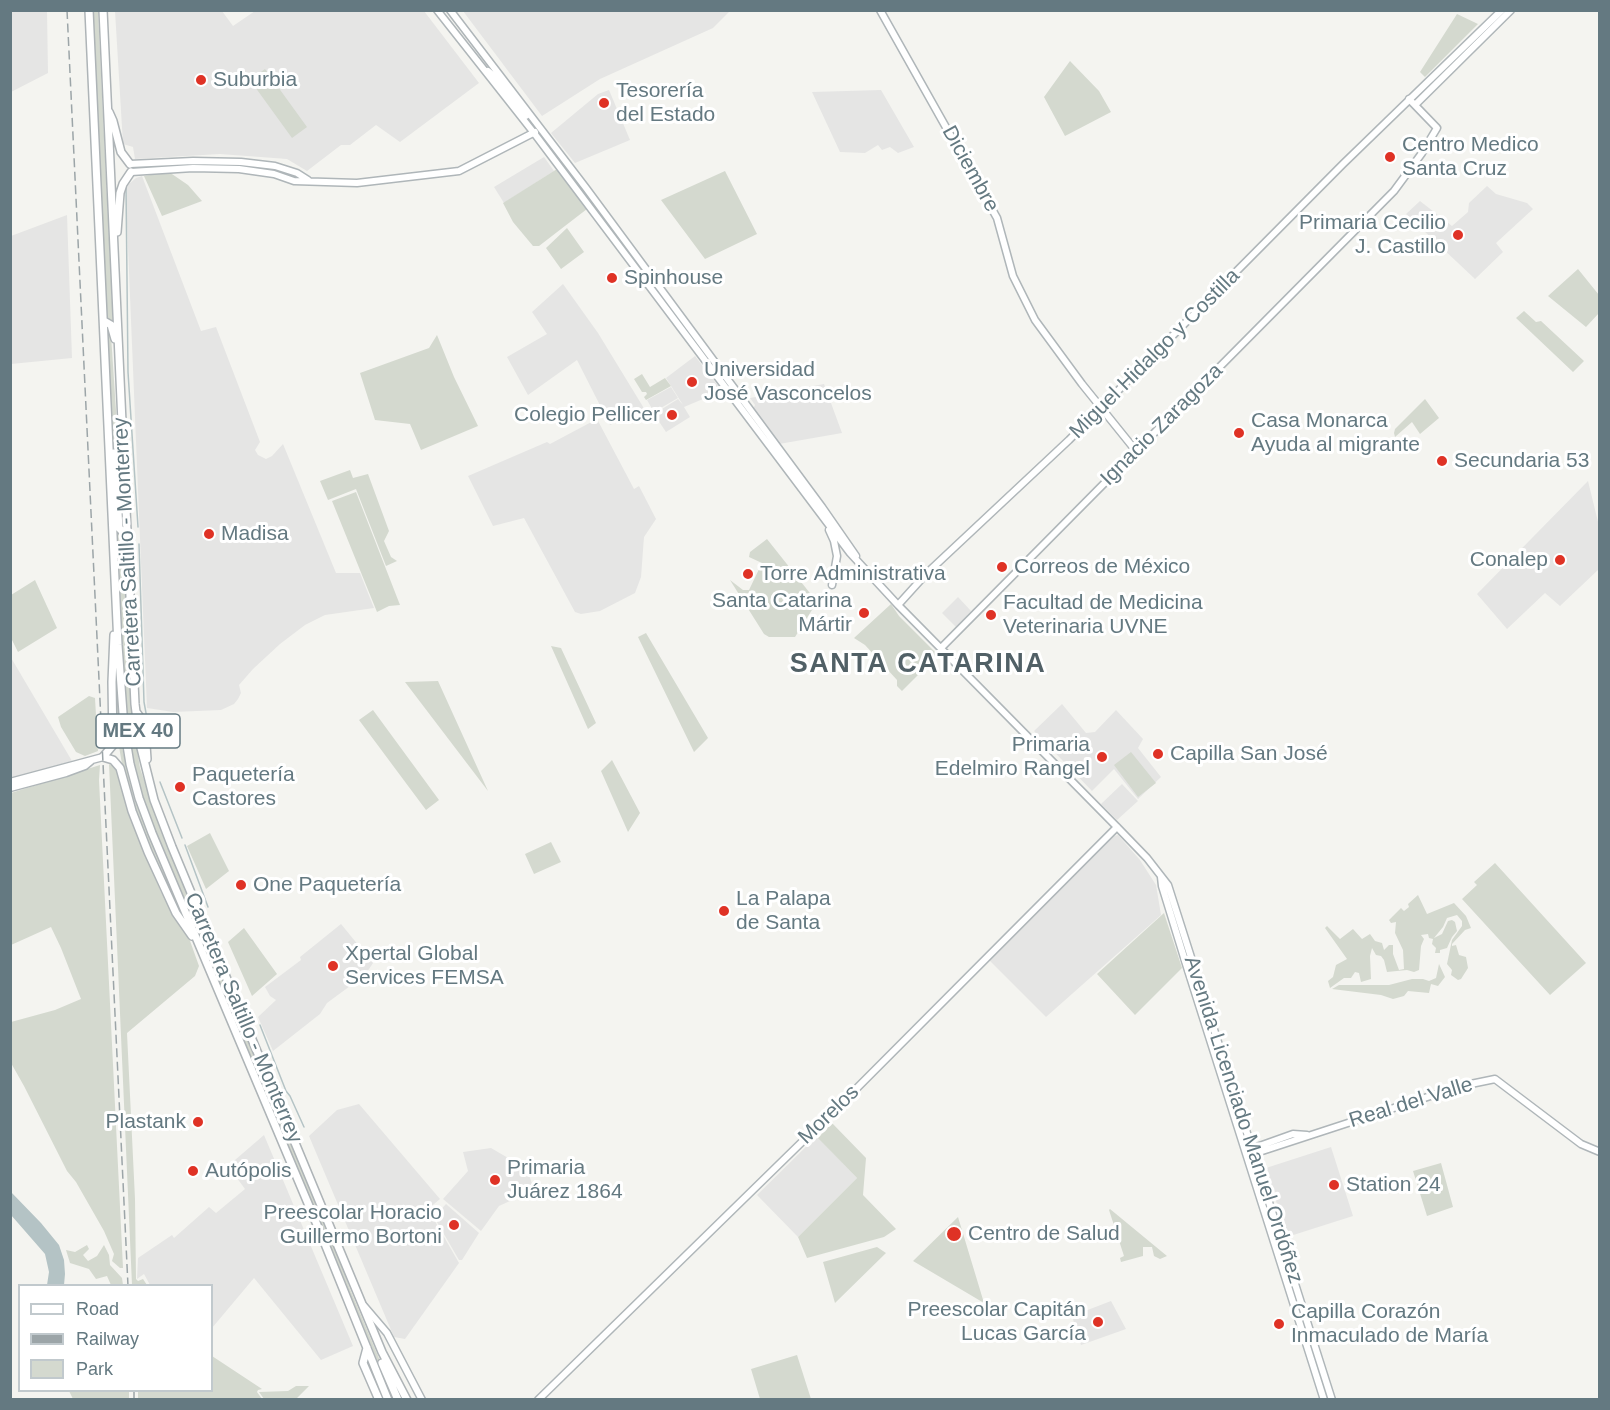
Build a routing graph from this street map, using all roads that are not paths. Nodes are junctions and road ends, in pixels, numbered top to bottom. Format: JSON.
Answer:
{"nodes":[{"id":1,"x":89,"y":10,"type":"edge"},
{"id":2,"x":103,"y":10,"type":"edge"},
{"id":3,"x":437,"y":10,"type":"edge"},
{"id":4,"x":450,"y":10,"type":"edge"},
{"id":5,"x":880,"y":10,"type":"edge"},
{"id":6,"x":1502,"y":10,"type":"edge"},
{"id":7,"x":1511,"y":10,"type":"edge"},
{"id":8,"x":478,"y":63,"type":"junction"},
{"id":9,"x":1437,"y":74,"type":"junction"},
{"id":10,"x":1442,"y":79,"type":"junction"},
{"id":11,"x":1409,"y":99,"type":"junction"},
{"id":12,"x":1415,"y":105,"type":"junction"},
{"id":13,"x":107,"y":109,"type":"junction"},
{"id":14,"x":541,"y":128,"type":"junction"},
{"id":15,"x":534,"y":133,"type":"junction"},
{"id":16,"x":130,"y":164,"type":"joint"},
{"id":17,"x":131,"y":172,"type":"joint"},
{"id":18,"x":308,"y":181,"type":"junction"},
{"id":19,"x":586,"y":188,"type":"junction"},
{"id":20,"x":578,"y":191,"type":"junction"},
{"id":21,"x":609,"y":220,"type":"junction"},
{"id":22,"x":611,"y":236,"type":"junction"},
{"id":23,"x":115,"y":240,"type":"junction"},
{"id":24,"x":638,"y":266,"type":"junction"},
{"id":25,"x":670,"y":294,"type":"dead end"},
{"id":26,"x":672,"y":306,"type":"junction"},
{"id":27,"x":104,"y":321,"type":"junction"},
{"id":28,"x":121,"y":401,"type":"junction"},
{"id":29,"x":1101,"y":408,"type":"junction"},
{"id":30,"x":109,"y":421,"type":"junction"},
{"id":31,"x":1136,"y":451,"type":"junction"},
{"id":32,"x":818,"y":511,"type":"junction"},
{"id":33,"x":128,"y":536,"type":"junction"},
{"id":34,"x":857,"y":559,"type":"junction"},
{"id":35,"x":832,"y":585,"type":"dead end"},
{"id":36,"x":898,"y":605,"type":"junction"},
{"id":37,"x":118,"y":624,"type":"junction"},
{"id":38,"x":941,"y":648,"type":"junction"},
{"id":39,"x":135,"y":704,"type":"junction"},
{"id":40,"x":103,"y":757,"type":"junction"},
{"id":41,"x":92,"y":761,"type":"junction"},
{"id":42,"x":10,"y":782,"type":"edge"},
{"id":43,"x":149,"y":783,"type":"junction"},
{"id":44,"x":10,"y":788,"type":"edge"},
{"id":45,"x":1117,"y":827,"type":"junction"},
{"id":46,"x":1161,"y":877,"type":"junction"},
{"id":47,"x":196,"y":941,"type":"junction"},
{"id":48,"x":1253,"y":1151,"type":"junction"},
{"id":49,"x":1599,"y":1152,"type":"edge"},
{"id":50,"x":1246,"y":1153,"type":"junction"},
{"id":51,"x":1261,"y":1202,"type":"junction"},
{"id":52,"x":1274,"y":1216,"type":"junction"},
{"id":53,"x":1267,"y":1222,"type":"junction"},
{"id":54,"x":1282,"y":1242,"type":"junction"},
{"id":55,"x":341,"y":1250,"type":"junction"},
{"id":56,"x":363,"y":1305,"type":"junction"},
{"id":57,"x":367,"y":1348,"type":"junction"},
{"id":58,"x":379,"y":1400,"type":"edge"},
{"id":59,"x":388,"y":1400,"type":"edge"},
{"id":60,"x":398,"y":1400,"type":"edge"},
{"id":61,"x":407,"y":1400,"type":"edge"},
{"id":62,"x":422,"y":1400,"type":"edge"},
{"id":63,"x":538,"y":1400,"type":"edge"},
{"id":64,"x":1324,"y":1400,"type":"edge"},
{"id":65,"x":1332,"y":1400,"type":"edge"}],
"edges":[{"from":1,"to":27,"type":"main road","name":"Carretera Saltillo - Monterrey","number":"MEX 40"},
{"from":2,"to":13,"type":"main road","name":"Carretera Saltillo - Monterrey","number":"MEX 40"},
{"from":3,"to":8,"type":"main road","name":"Avenida Licenciado Manuel Ordóñez"},
{"from":4,"to":14,"type":"main road","name":"Avenida Licenciado Manuel Ordóñez"},
{"from":5,"to":29,"type":"main road","name":"Diciembre"},
{"from":6,"to":9,"type":"main road","name":"Miguel Hidalgo y Costilla"},
{"from":7,"to":10,"type":"main road"},
{"from":8,"to":14,"type":"main road"},
{"from":8,"to":15,"type":"main road","name":"Avenida Licenciado Manuel Ordóñez"},
{"from":9,"to":10,"type":"main road"},
{"from":9,"to":11,"type":"main road","name":"Miguel Hidalgo y Costilla"},
{"from":10,"to":12,"type":"main road"},
{"from":11,"to":12,"type":"main road"},
{"from":11,"to":29,"type":"main road","name":"Miguel Hidalgo y Costilla"},
{"from":12,"to":31,"type":"main road","name":"Ignacio Zaragoza"},
{"from":13,"to":16,"type":"main road"},
{"from":13,"to":23,"type":"main road","name":"Carretera Saltillo - Monterrey","number":"MEX 40"},
{"from":14,"to":15,"type":"main road"},
{"from":14,"to":19,"type":"main road","name":"Avenida Licenciado Manuel Ordóñez"},
{"from":15,"to":18,"type":"main road"},
{"from":15,"to":19,"type":"main road"},
{"from":15,"to":20,"type":"main road","name":"Avenida Licenciado Manuel Ordóñez"},
{"from":16,"to":18,"type":"main road"},
{"from":17,"to":18,"type":"main road"},
{"from":17,"to":23,"type":"main road"},
{"from":19,"to":21,"type":"main road","name":"Avenida Licenciado Manuel Ordóñez"},
{"from":20,"to":21,"type":"main road"},
{"from":20,"to":22,"type":"main road","name":"Avenida Licenciado Manuel Ordóñez"},
{"from":21,"to":22,"type":"main road"},
{"from":21,"to":24,"type":"main road","name":"Avenida Licenciado Manuel Ordóñez"},
{"from":22,"to":24,"type":"main road","name":"Avenida Licenciado Manuel Ordóñez"},
{"from":23,"to":28,"type":"main road","name":"Carretera Saltillo - Monterrey","number":"MEX 40"},
{"from":24,"to":26,"type":"main road","name":"Avenida Licenciado Manuel Ordóñez"},
{"from":24,"to":32,"type":"main road","name":"Avenida Licenciado Manuel Ordóñez"},
{"from":25,"to":26,"type":"main road"},
{"from":26,"to":34,"type":"main road","name":"Avenida Licenciado Manuel Ordóñez"},
{"from":27,"to":28,"type":"main road"},
{"from":27,"to":30,"type":"main road","name":"Carretera Saltillo - Monterrey","number":"MEX 40"},
{"from":28,"to":33,"type":"main road","name":"Carretera Saltillo - Monterrey","number":"MEX 40"},
{"from":29,"to":31,"type":"main road","name":"Diciembre"},
{"from":29,"to":36,"type":"main road","name":"Miguel Hidalgo y Costilla"},
{"from":30,"to":33,"type":"main road"},
{"from":30,"to":37,"type":"main road","name":"Carretera Saltillo - Monterrey","number":"MEX 40"},
{"from":31,"to":38,"type":"main road","name":"Ignacio Zaragoza"},
{"from":32,"to":34,"type":"main road","name":"Avenida Licenciado Manuel Ordóñez"},
{"from":32,"to":35,"type":"main road"},
{"from":33,"to":39,"type":"main road","name":"Carretera Saltillo - Monterrey","number":"MEX 40"},
{"from":34,"to":36,"type":"main road","name":"Avenida Licenciado Manuel Ordóñez"},
{"from":36,"to":38,"type":"main road","name":"Avenida Licenciado Manuel Ordóñez"},
{"from":37,"to":40,"type":"main road"},
{"from":37,"to":47,"type":"main road","name":"Carretera Saltillo - Monterrey","number":"MEX 40"},
{"from":38,"to":45,"type":"main road","name":"Avenida Licenciado Manuel Ordóñez"},
{"from":39,"to":43,"type":"main road","name":"Carretera Saltillo - Monterrey","number":"MEX 40"},
{"from":39,"to":43,"type":"main road"},
{"from":40,"to":41,"type":"main road"},
{"from":40,"to":47,"type":"main road"},
{"from":41,"to":42,"type":"main road"},
{"from":41,"to":44,"type":"main road"},
{"from":43,"to":55,"type":"main road","name":"Carretera Saltillo - Monterrey","number":"MEX 40"},
{"from":45,"to":46,"type":"main road","name":"Avenida Licenciado Manuel Ordóñez"},
{"from":45,"to":63,"type":"main road","name":"Morelos"},
{"from":46,"to":48,"type":"main road","name":"Avenida Licenciado Manuel Ordóñez"},
{"from":46,"to":50,"type":"main road","name":"Avenida Licenciado Manuel Ordóñez"},
{"from":47,"to":57,"type":"main road","name":"Carretera Saltillo - Monterrey","number":"MEX 40"},
{"from":48,"to":49,"type":"main road","name":"Real del Valle"},
{"from":48,"to":50,"type":"main road","name":"Real del Valle"},
{"from":48,"to":52,"type":"main road","name":"Avenida Licenciado Manuel Ordóñez"},
{"from":50,"to":51,"type":"main road","name":"Avenida Licenciado Manuel Ordóñez"},
{"from":51,"to":52,"type":"main road"},
{"from":51,"to":53,"type":"main road","name":"Avenida Licenciado Manuel Ordóñez"},
{"from":52,"to":53,"type":"main road"},
{"from":52,"to":54,"type":"main road","name":"Avenida Licenciado Manuel Ordóñez"},
{"from":53,"to":54,"type":"main road"},
{"from":53,"to":64,"type":"main road","name":"Avenida Licenciado Manuel Ordóñez"},
{"from":54,"to":65,"type":"main road","name":"Avenida Licenciado Manuel Ordóñez"},
{"from":55,"to":56,"type":"main road","name":"Carretera Saltillo - Monterrey","number":"MEX 40"},
{"from":55,"to":60,"type":"main road"},
{"from":56,"to":61,"type":"main road","name":"Carretera Saltillo - Monterrey","number":"MEX 40"},
{"from":56,"to":62,"type":"main road"},
{"from":57,"to":58,"type":"main road"},
{"from":57,"to":59,"type":"main road","name":"Carretera Saltillo - Monterrey","number":"MEX 40"}]}
